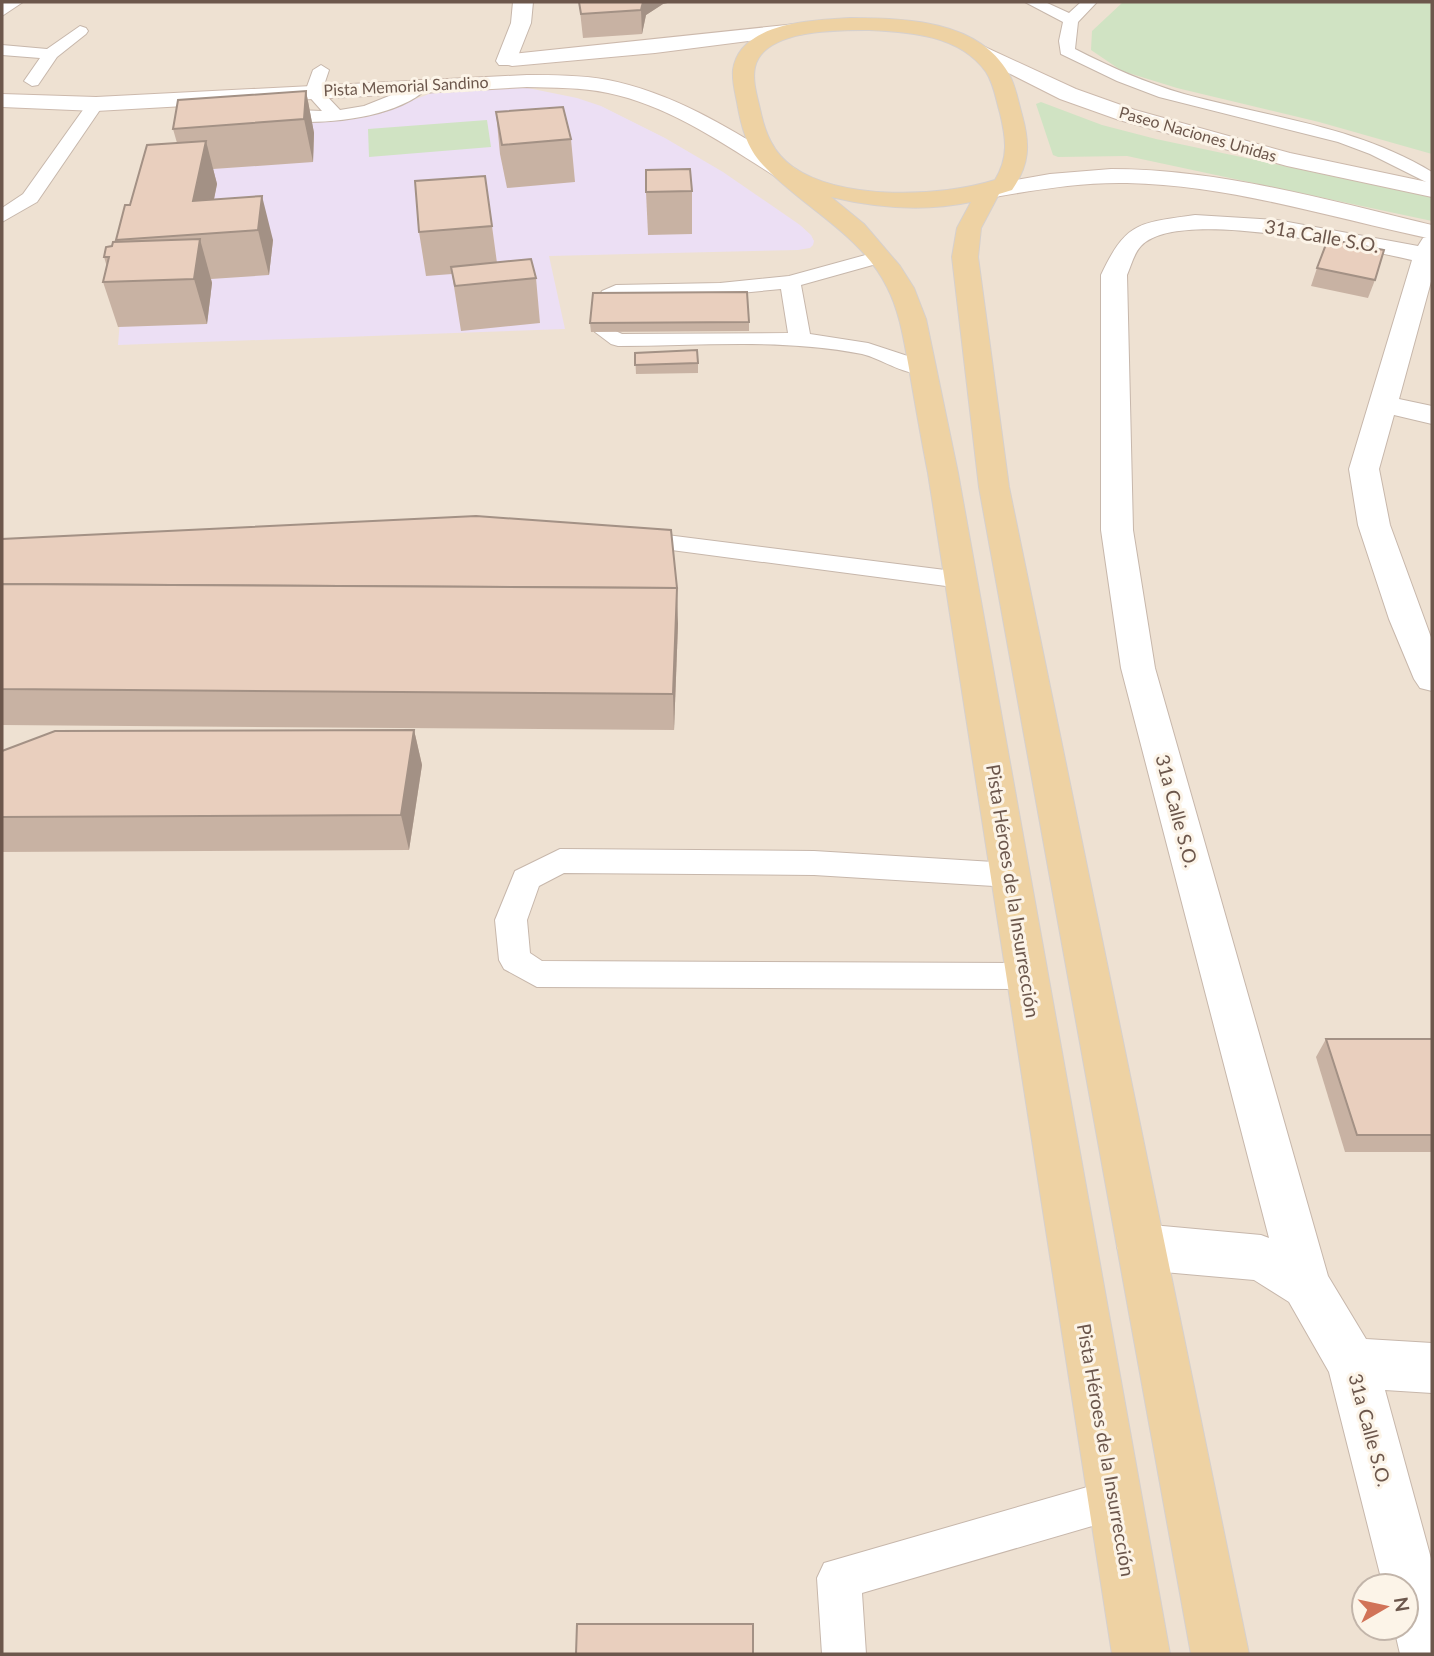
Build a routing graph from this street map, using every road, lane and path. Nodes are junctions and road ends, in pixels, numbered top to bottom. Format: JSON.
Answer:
{"nodes":[{"id":1,"x":15,"y":2,"type":"edge"},
{"id":2,"x":523,"y":2,"type":"edge"},
{"id":3,"x":1032,"y":2,"type":"edge"},
{"id":4,"x":1090,"y":2,"type":"edge"},
{"id":5,"x":819,"y":7,"type":"dead end"},
{"id":6,"x":2,"y":10,"type":"edge"},
{"id":7,"x":922,"y":12,"type":"dead end"},
{"id":8,"x":1069,"y":19,"type":"junction"},
{"id":9,"x":796,"y":30,"type":"junction"},
{"id":10,"x":80,"y":31,"type":"dead end"},
{"id":11,"x":974,"y":48,"type":"junction"},
{"id":12,"x":2,"y":50,"type":"edge"},
{"id":13,"x":51,"y":54,"type":"junction"},
{"id":14,"x":347,"y":69,"type":"dead end"},
{"id":15,"x":312,"y":71,"type":"joint"},
{"id":16,"x":420,"y":71,"type":"junction"},
{"id":17,"x":143,"y":80,"type":"dead end"},
{"id":18,"x":22,"y":81,"type":"joint"},
{"id":19,"x":60,"y":81,"type":"dead end"},
{"id":20,"x":214,"y":87,"type":"junction"},
{"id":21,"x":313,"y":92,"type":"junction"},
{"id":22,"x":2,"y":101,"type":"edge"},
{"id":23,"x":96,"y":103,"type":"junction"},
{"id":24,"x":337,"y":117,"type":"junction"},
{"id":25,"x":1312,"y":130,"type":"junction"},
{"id":26,"x":1287,"y":159,"type":"junction"},
{"id":27,"x":789,"y":175,"type":"junction"},
{"id":28,"x":1432,"y":180,"type":"edge"},
{"id":29,"x":1432,"y":190,"type":"edge"},
{"id":30,"x":989,"y":191,"type":"junction"},
{"id":31,"x":2,"y":216,"type":"edge"},
{"id":32,"x":1430,"y":243,"type":"edge"},
{"id":33,"x":880,"y":257,"type":"junction"},
{"id":34,"x":790,"y":282,"type":"junction"},
{"id":35,"x":606,"y":303,"type":"edge"},
{"id":36,"x":605,"y":332,"type":"edge"},
{"id":37,"x":800,"y":339,"type":"junction"},
{"id":38,"x":921,"y":368,"type":"junction"},
{"id":39,"x":1382,"y":404,"type":"junction"},
{"id":40,"x":1432,"y":415,"type":"edge"},
{"id":41,"x":608,"y":536,"type":"edge"},
{"id":42,"x":961,"y":580,"type":"junction"},
{"id":43,"x":1419,"y":621,"type":"edge"},
{"id":44,"x":1432,"y":679,"type":"edge"},
{"id":45,"x":1010,"y":875,"type":"junction"},
{"id":46,"x":1027,"y":976,"type":"junction"},
{"id":47,"x":1141,"y":1247,"type":"junction"},
{"id":48,"x":1306,"y":1285,"type":"junction"},
{"id":49,"x":1352,"y":1363,"type":"junction"},
{"id":50,"x":1432,"y":1368,"type":"edge"},
{"id":51,"x":1115,"y":1500,"type":"junction"},
{"id":52,"x":844,"y":1654,"type":"edge"},
{"id":53,"x":1141,"y":1654,"type":"edge"},
{"id":54,"x":1220,"y":1654,"type":"edge"},
{"id":55,"x":1429,"y":1654,"type":"edge"}],
"edges":[{"from":1,"to":6,"type":"lane"},
{"from":2,"to":9,"type":"street","name":"Pista Memorial Sandino"},
{"from":3,"to":8,"type":"lane"},
{"from":4,"to":8,"type":"lane"},
{"from":5,"to":9,"type":"main road"},
{"from":7,"to":11,"type":"main road"},
{"from":8,"to":25,"type":"lane"},
{"from":9,"to":11,"type":"main road"},
{"from":9,"to":27,"type":"main road"},
{"from":10,"to":13,"type":"lane"},
{"from":11,"to":26,"type":"street","name":"Paseo Naciones Unidas"},
{"from":11,"to":30,"type":"main road"},
{"from":12,"to":13,"type":"lane"},
{"from":13,"to":18,"type":"lane"},
{"from":14,"to":15,"type":"street","name":"Pista Memorial Sandino"},
{"from":15,"to":21,"type":"lane"},
{"from":16,"to":21,"type":"street","name":"Pista Memorial Sandino"},
{"from":16,"to":24,"type":"lane"},
{"from":16,"to":27,"type":"street","name":"Pista Memorial Sandino"},
{"from":17,"to":20,"type":"street","name":"Pista Memorial Sandino"},
{"from":18,"to":19,"type":"street"},
{"from":20,"to":21,"type":"street","name":"Pista Memorial Sandino"},
{"from":20,"to":23,"type":"street","name":"Pista Memorial Sandino"},
{"from":20,"to":24,"type":"lane"},
{"from":21,"to":24,"type":"lane"},
{"from":22,"to":23,"type":"street","name":"Pista Memorial Sandino"},
{"from":23,"to":31,"type":"lane"},
{"from":25,"to":26,"type":"lane"},
{"from":25,"to":28,"type":"lane"},
{"from":26,"to":29,"type":"street","name":"Paseo Naciones Unidas"},
{"from":27,"to":30,"type":"main road"},
{"from":27,"to":33,"type":"main road","name":"Pista Héroes de la Insurrección"},
{"from":30,"to":32,"type":"street"},
{"from":30,"to":47,"type":"main road"},
{"from":32,"to":39,"type":"street"},
{"from":32,"to":48,"type":"street","name":"31a Calle S.O."},
{"from":33,"to":34,"type":"lane"},
{"from":33,"to":38,"type":"main road","name":"Pista Héroes de la Insurrección"},
{"from":34,"to":35,"type":"lane"},
{"from":34,"to":37,"type":"lane"},
{"from":36,"to":37,"type":"lane"},
{"from":37,"to":38,"type":"lane"},
{"from":38,"to":42,"type":"main road","name":"Pista Héroes de la Insurrección"},
{"from":39,"to":40,"type":"street"},
{"from":39,"to":43,"type":"street"},
{"from":41,"to":42,"type":"lane"},
{"from":42,"to":45,"type":"main road","name":"Pista Héroes de la Insurrección"},
{"from":43,"to":44,"type":"street"},
{"from":45,"to":46,"type":"main road","name":"Pista Héroes de la Insurrección"},
{"from":45,"to":46,"type":"lane"},
{"from":46,"to":51,"type":"main road","name":"Pista Héroes de la Insurrección"},
{"from":47,"to":48,"type":"street"},
{"from":47,"to":54,"type":"main road"},
{"from":48,"to":49,"type":"street","name":"31a Calle S.O."},
{"from":49,"to":50,"type":"street"},
{"from":49,"to":55,"type":"street","name":"31a Calle S.O."},
{"from":51,"to":52,"type":"lane"},
{"from":51,"to":53,"type":"main road","name":"Pista Héroes de la Insurrección"}]}
